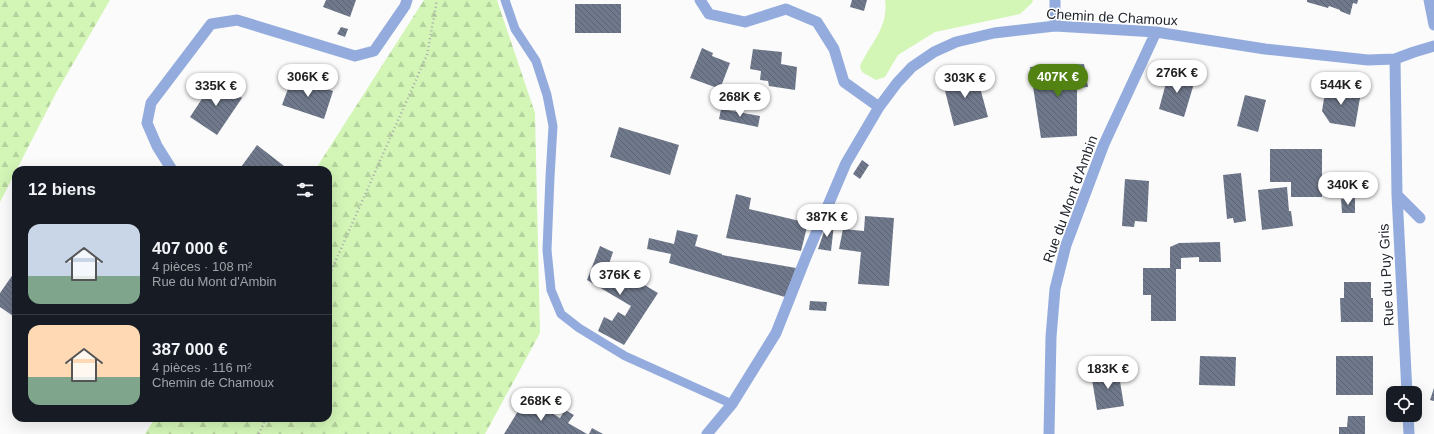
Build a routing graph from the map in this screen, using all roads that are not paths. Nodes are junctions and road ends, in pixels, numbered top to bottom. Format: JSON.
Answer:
{"nodes":[{"id":1,"x":407,"y":0,"type":"edge"},
{"id":2,"x":505,"y":0,"type":"edge"},
{"id":3,"x":700,"y":0,"type":"edge"},
{"id":4,"x":1055,"y":0,"type":"edge"},
{"id":5,"x":1429,"y":0,"type":"edge"},
{"id":6,"x":787,"y":5,"type":"edge"},
{"id":7,"x":1434,"y":25,"type":"edge"},
{"id":8,"x":1055,"y":26,"type":"junction"},
{"id":9,"x":1156,"y":32,"type":"junction"},
{"id":10,"x":1434,"y":46,"type":"edge"},
{"id":11,"x":1395,"y":59,"type":"junction"},
{"id":12,"x":879,"y":107,"type":"junction"},
{"id":13,"x":170,"y":166,"type":"edge"},
{"id":14,"x":1397,"y":195,"type":"junction"},
{"id":15,"x":1420,"y":218,"type":"dead end"},
{"id":16,"x":1407,"y":386,"type":"edge"},
{"id":17,"x":732,"y":404,"type":"junction"},
{"id":18,"x":1408,"y":422,"type":"edge"},
{"id":19,"x":707,"y":434,"type":"edge"},
{"id":20,"x":1049,"y":434,"type":"edge"},
{"id":21,"x":1409,"y":434,"type":"edge"}],
"edges":[{"from":1,"to":13,"type":"street"},
{"from":2,"to":17,"type":"lane"},
{"from":3,"to":6,"type":"street"},
{"from":4,"to":8,"type":"street"},
{"from":5,"to":7,"type":"street"},
{"from":6,"to":12,"type":"street"},
{"from":8,"to":9,"type":"street","name":"Chemin de Chamoux"},
{"from":8,"to":12,"type":"street","name":"Chemin de Chamoux"},
{"from":9,"to":11,"type":"street","name":"Chemin de Chamoux"},
{"from":9,"to":20,"type":"street","name":"Rue du Mont d'Ambin"},
{"from":10,"to":11,"type":"street","name":"Chemin de Chamoux"},
{"from":11,"to":14,"type":"street","name":"Rue du Puy Gris"},
{"from":12,"to":17,"type":"street","name":"Chemin de Chamoux"},
{"from":14,"to":15,"type":"street"},
{"from":14,"to":16,"type":"street","name":"Rue du Puy Gris"},
{"from":17,"to":19,"type":"street","name":"Chemin de Chamoux"},
{"from":18,"to":21,"type":"street"}]}
